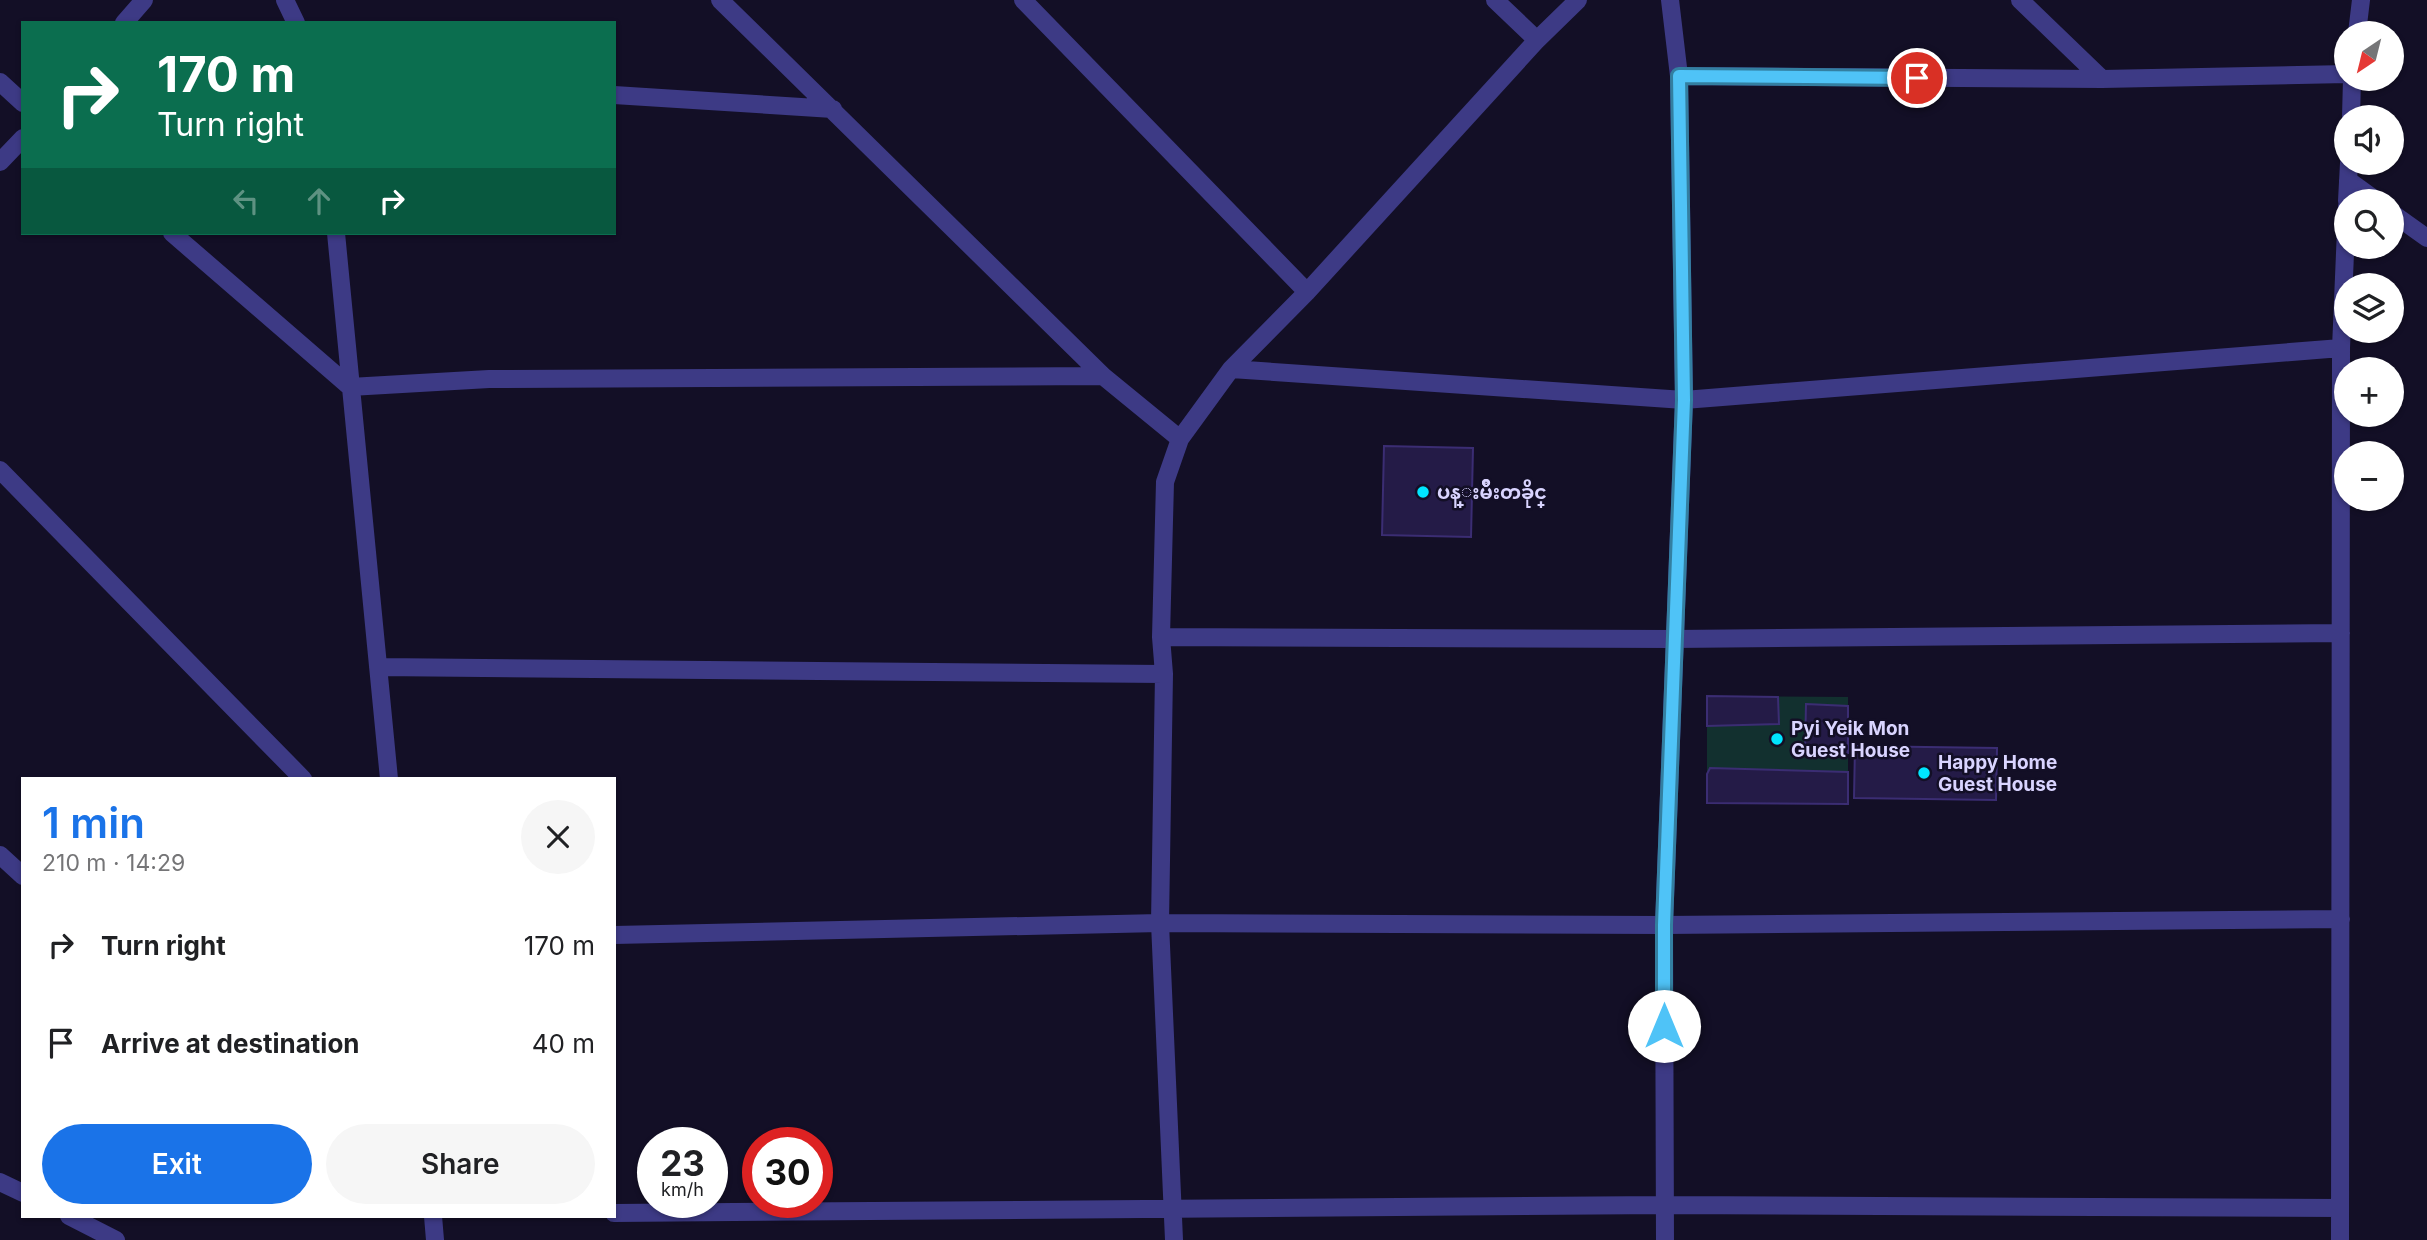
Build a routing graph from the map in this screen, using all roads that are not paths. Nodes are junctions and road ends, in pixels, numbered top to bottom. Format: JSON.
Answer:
{"nodes":[{"id":1,"x":144,"y":0,"type":"edge"},
{"id":2,"x":285,"y":0,"type":"edge"},
{"id":3,"x":720,"y":0,"type":"edge"},
{"id":4,"x":1023,"y":0,"type":"edge"},
{"id":5,"x":1495,"y":0,"type":"edge"},
{"id":6,"x":1578,"y":0,"type":"edge"},
{"id":7,"x":1670,"y":0,"type":"edge"},
{"id":8,"x":2020,"y":0,"type":"edge"},
{"id":9,"x":2361,"y":0,"type":"edge"},
{"id":10,"x":126,"y":21,"type":"edge"},
{"id":11,"x":295,"y":21,"type":"edge"},
{"id":12,"x":2358,"y":21,"type":"edge"},
{"id":13,"x":1537,"y":40,"type":"junction"},
{"id":14,"x":2334,"y":74,"type":"edge"},
{"id":15,"x":1679,"y":76,"type":"junction"},
{"id":16,"x":2102,"y":79,"type":"junction"},
{"id":17,"x":0,"y":82,"type":"edge"},
{"id":18,"x":616,"y":95,"type":"edge"},
{"id":19,"x":21,"y":101,"type":"edge"},
{"id":20,"x":833,"y":109,"type":"junction"},
{"id":21,"x":21,"y":140,"type":"edge"},
{"id":22,"x":0,"y":162,"type":"edge"},
{"id":23,"x":2351,"y":175,"type":"edge"},
{"id":24,"x":2365,"y":189,"type":"edge"},
{"id":25,"x":2404,"y":221,"type":"edge"},
{"id":26,"x":174,"y":235,"type":"edge"},
{"id":27,"x":336,"y":235,"type":"edge"},
{"id":28,"x":2427,"y":238,"type":"edge"},
{"id":29,"x":2345,"y":259,"type":"edge"},
{"id":30,"x":1307,"y":292,"type":"junction"},
{"id":31,"x":2341,"y":348,"type":"junction"},
{"id":32,"x":1231,"y":369,"type":"junction"},
{"id":33,"x":1103,"y":376,"type":"junction"},
{"id":34,"x":350,"y":387,"type":"junction"},
{"id":35,"x":1684,"y":400,"type":"junction"},
{"id":36,"x":1180,"y":439,"type":"junction"},
{"id":37,"x":0,"y":471,"type":"edge"},
{"id":38,"x":2340,"y":633,"type":"junction"},
{"id":39,"x":1161,"y":637,"type":"junction"},
{"id":40,"x":1674,"y":639,"type":"junction"},
{"id":41,"x":378,"y":667,"type":"junction"},
{"id":42,"x":1164,"y":674,"type":"junction"},
{"id":43,"x":301,"y":777,"type":"edge"},
{"id":44,"x":389,"y":777,"type":"edge"},
{"id":45,"x":0,"y":855,"type":"edge"},
{"id":46,"x":21,"y":874,"type":"edge"},
{"id":47,"x":2341,"y":919,"type":"junction"},
{"id":48,"x":1160,"y":923,"type":"junction"},
{"id":49,"x":1664,"y":925,"type":"junction"},
{"id":50,"x":616,"y":935,"type":"edge"},
{"id":51,"x":0,"y":1182,"type":"edge"},
{"id":52,"x":21,"y":1192,"type":"edge"},
{"id":53,"x":1665,"y":1205,"type":"junction"},
{"id":54,"x":1173,"y":1207,"type":"junction"},
{"id":55,"x":2340,"y":1208,"type":"junction"},
{"id":56,"x":616,"y":1213,"type":"edge"},
{"id":57,"x":73,"y":1218,"type":"edge"},
{"id":58,"x":433,"y":1218,"type":"edge"},
{"id":59,"x":116,"y":1240,"type":"edge"},
{"id":60,"x":435,"y":1240,"type":"edge"},
{"id":61,"x":1174,"y":1240,"type":"edge"},
{"id":62,"x":1665,"y":1240,"type":"edge"},
{"id":63,"x":2340,"y":1240,"type":"edge"}],
"edges":[{"from":1,"to":10,"type":"street"},
{"from":2,"to":11,"type":"street"},
{"from":3,"to":20,"type":"street"},
{"from":4,"to":30,"type":"street"},
{"from":5,"to":13,"type":"street"},
{"from":6,"to":13,"type":"street"},
{"from":7,"to":15,"type":"street"},
{"from":8,"to":16,"type":"street"},
{"from":9,"to":12,"type":"street"},
{"from":13,"to":30,"type":"street"},
{"from":14,"to":16,"type":"street"},
{"from":15,"to":16,"type":"street"},
{"from":15,"to":35,"type":"street"},
{"from":17,"to":19,"type":"street"},
{"from":18,"to":20,"type":"street"},
{"from":20,"to":33,"type":"street"},
{"from":21,"to":22,"type":"street"},
{"from":23,"to":24,"type":"street"},
{"from":25,"to":28,"type":"street"},
{"from":26,"to":34,"type":"street"},
{"from":27,"to":34,"type":"street"},
{"from":29,"to":31,"type":"street"},
{"from":30,"to":32,"type":"street"},
{"from":31,"to":35,"type":"street"},
{"from":31,"to":38,"type":"street"},
{"from":32,"to":35,"type":"street"},
{"from":32,"to":36,"type":"street"},
{"from":33,"to":34,"type":"street"},
{"from":33,"to":36,"type":"street"},
{"from":34,"to":41,"type":"street"},
{"from":35,"to":40,"type":"street"},
{"from":36,"to":39,"type":"street"},
{"from":37,"to":43,"type":"street"},
{"from":38,"to":40,"type":"street"},
{"from":38,"to":47,"type":"street"},
{"from":39,"to":40,"type":"street"},
{"from":39,"to":42,"type":"street"},
{"from":40,"to":49,"type":"street"},
{"from":41,"to":42,"type":"street"},
{"from":41,"to":44,"type":"street"},
{"from":42,"to":48,"type":"street"},
{"from":45,"to":46,"type":"street"},
{"from":47,"to":49,"type":"street"},
{"from":47,"to":55,"type":"street"},
{"from":48,"to":49,"type":"street"},
{"from":48,"to":50,"type":"street"},
{"from":48,"to":54,"type":"street"},
{"from":49,"to":53,"type":"street"},
{"from":51,"to":52,"type":"street"},
{"from":53,"to":54,"type":"street"},
{"from":53,"to":55,"type":"street"},
{"from":53,"to":62,"type":"street"},
{"from":54,"to":56,"type":"street"},
{"from":54,"to":61,"type":"street"},
{"from":55,"to":63,"type":"street"},
{"from":57,"to":59,"type":"street"},
{"from":58,"to":60,"type":"street"}]}
